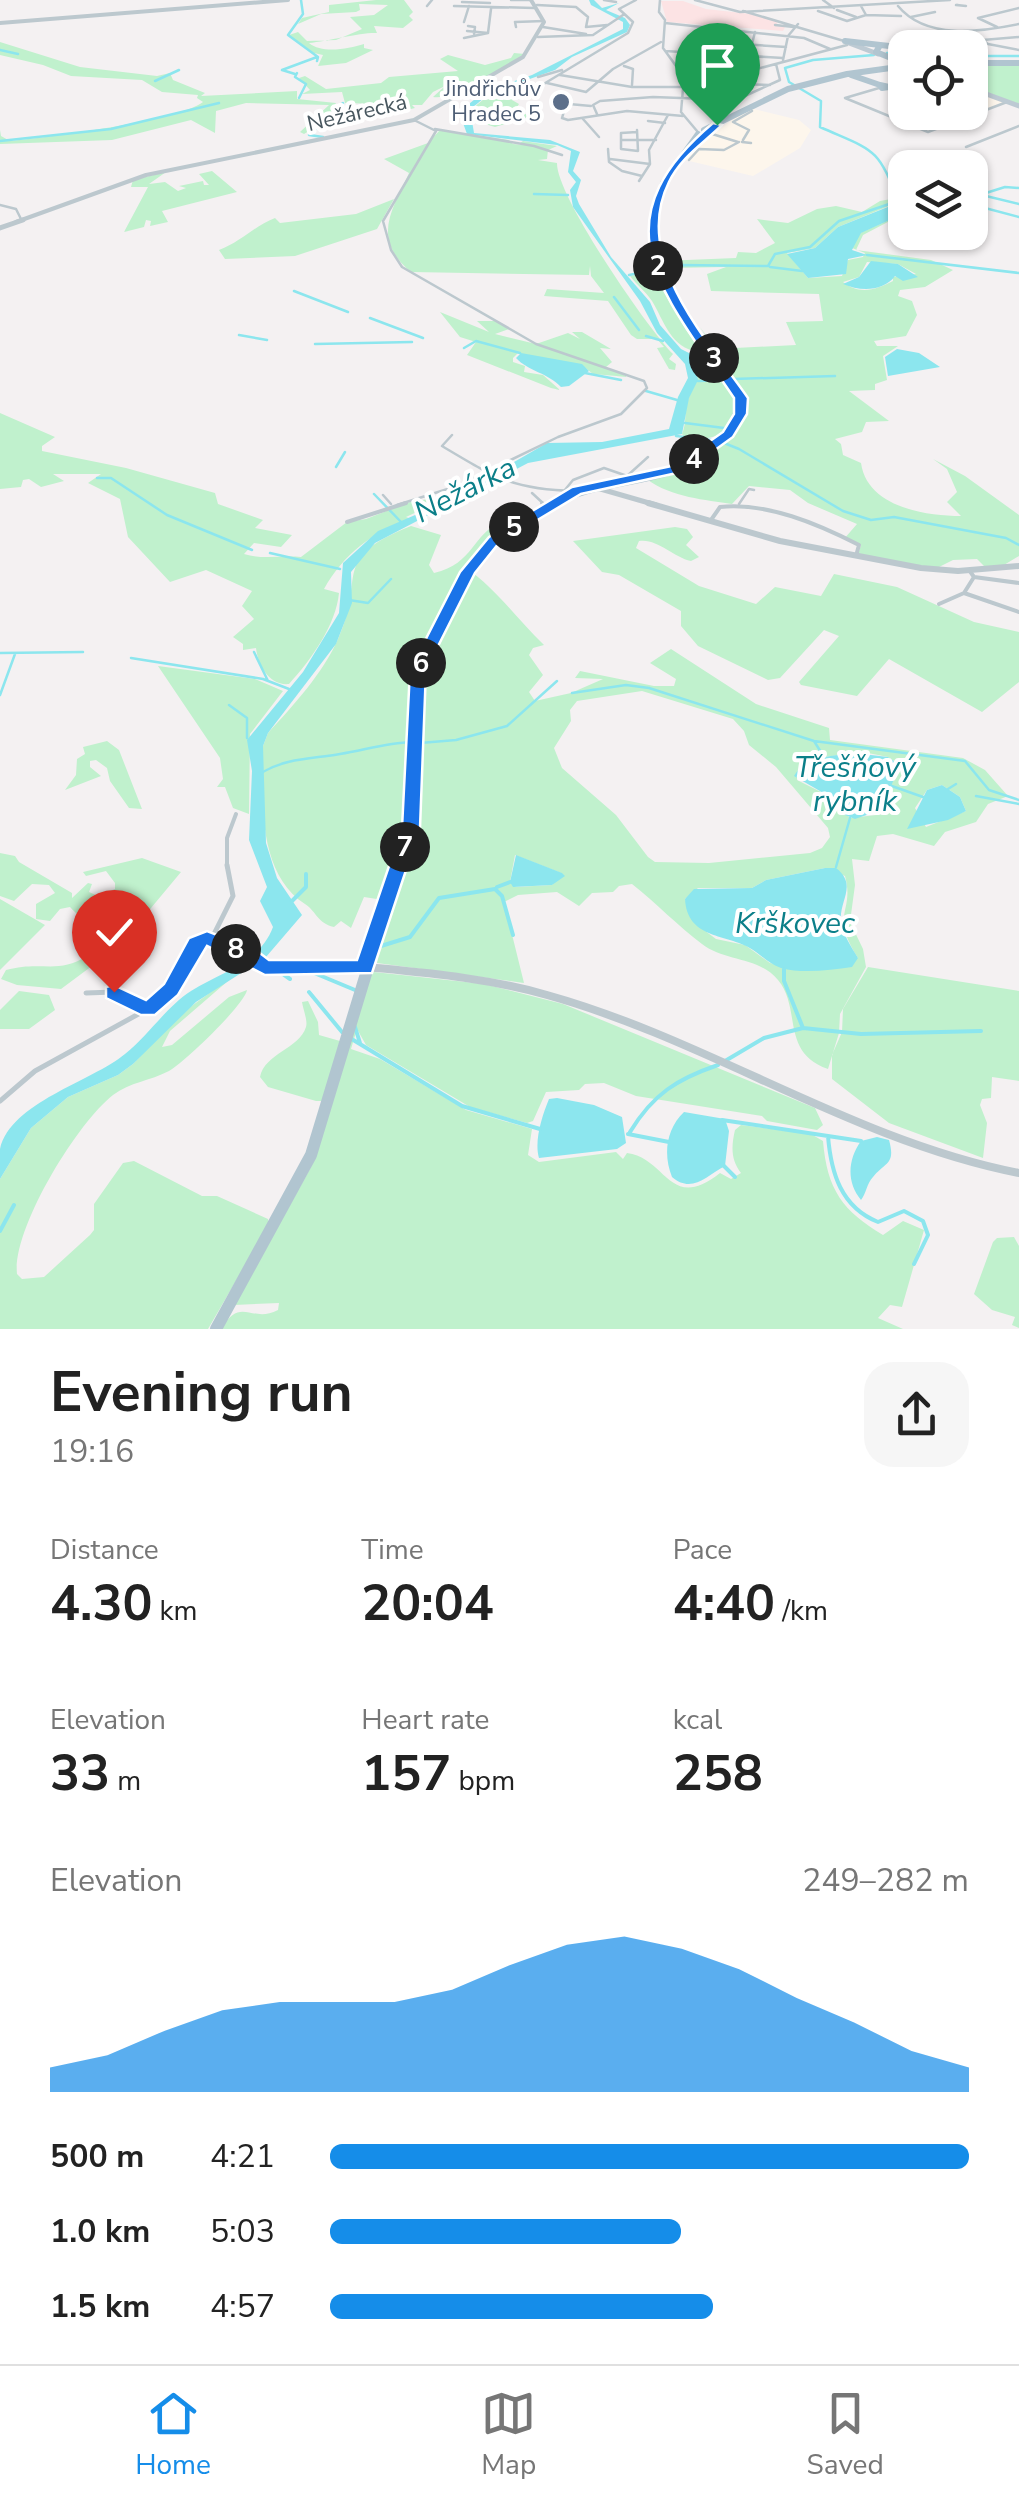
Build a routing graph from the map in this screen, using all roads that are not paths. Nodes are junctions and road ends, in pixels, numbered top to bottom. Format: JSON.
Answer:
{"nodes":[{"id":1,"x":288,"y":0,"type":"edge"},
{"id":2,"x":432,"y":0,"type":"edge"},
{"id":3,"x":511,"y":0,"type":"edge"},
{"id":4,"x":531,"y":0,"type":"edge"},
{"id":5,"x":604,"y":0,"type":"edge"},
{"id":6,"x":636,"y":0,"type":"edge"},
{"id":7,"x":660,"y":0,"type":"edge"},
{"id":8,"x":695,"y":0,"type":"edge"},
{"id":9,"x":823,"y":0,"type":"edge"},
{"id":10,"x":844,"y":0,"type":"edge"},
{"id":11,"x":950,"y":0,"type":"edge"},
{"id":12,"x":463,"y":1,"type":"edge"},
{"id":13,"x":616,"y":2,"type":"edge"},
{"id":14,"x":490,"y":4,"type":"dead end"},
{"id":15,"x":918,"y":4,"type":"junction"},
{"id":16,"x":899,"y":5,"type":"junction"},
{"id":17,"x":427,"y":6,"type":"dead end"},
{"id":18,"x":470,"y":6,"type":"junction"},
{"id":19,"x":538,"y":6,"type":"junction"},
{"id":20,"x":858,"y":6,"type":"junction"},
{"id":21,"x":834,"y":8,"type":"junction"},
{"id":22,"x":1019,"y":8,"type":"edge"},
{"id":23,"x":491,"y":9,"type":"junction"},
{"id":24,"x":741,"y":10,"type":"junction"},
{"id":25,"x":814,"y":10,"type":"junction"},
{"id":26,"x":622,"y":15,"type":"junction"},
{"id":27,"x":866,"y":15,"type":"junction"},
{"id":28,"x":902,"y":16,"type":"junction"},
{"id":29,"x":912,"y":17,"type":"junction"},
{"id":30,"x":859,"y":18,"type":"junction"},
{"id":31,"x":0,"y":23,"type":"edge"},
{"id":32,"x":665,"y":23,"type":"junction"},
{"id":33,"x":1019,"y":23,"type":"edge"},
{"id":34,"x":608,"y":25,"type":"junction"},
{"id":35,"x":775,"y":25,"type":"dead end"},
{"id":36,"x":796,"y":26,"type":"junction"},
{"id":37,"x":936,"y":26,"type":"junction"},
{"id":38,"x":516,"y":27,"type":"dead end"},
{"id":39,"x":701,"y":27,"type":"junction"},
{"id":40,"x":997,"y":27,"type":"junction"},
{"id":41,"x":541,"y":29,"type":"junction"},
{"id":42,"x":721,"y":29,"type":"junction"},
{"id":43,"x":962,"y":30,"type":"edge"},
{"id":44,"x":975,"y":30,"type":"edge"},
{"id":45,"x":976,"y":30,"type":"edge"},
{"id":46,"x":755,"y":32,"type":"junction"},
{"id":47,"x":488,"y":34,"type":"junction"},
{"id":48,"x":593,"y":35,"type":"junction"},
{"id":49,"x":788,"y":36,"type":"junction"},
{"id":50,"x":1019,"y":37,"type":"edge"},
{"id":51,"x":464,"y":38,"type":"dead end"},
{"id":52,"x":988,"y":40,"type":"edge"},
{"id":53,"x":696,"y":41,"type":"junction"},
{"id":54,"x":662,"y":42,"type":"junction"},
{"id":55,"x":718,"y":42,"type":"junction"},
{"id":56,"x":846,"y":43,"type":"junction"},
{"id":57,"x":988,"y":43,"type":"edge"},
{"id":58,"x":752,"y":45,"type":"junction"},
{"id":59,"x":786,"y":47,"type":"junction"},
{"id":60,"x":865,"y":47,"type":"junction"},
{"id":61,"x":883,"y":47,"type":"junction"},
{"id":62,"x":888,"y":47,"type":"edge"},
{"id":63,"x":830,"y":50,"type":"junction"},
{"id":64,"x":1019,"y":50,"type":"edge"},
{"id":65,"x":666,"y":51,"type":"junction"},
{"id":66,"x":692,"y":52,"type":"junction"},
{"id":67,"x":715,"y":54,"type":"junction"},
{"id":68,"x":749,"y":56,"type":"junction"},
{"id":69,"x":888,"y":56,"type":"edge"},
{"id":70,"x":888,"y":57,"type":"edge"},
{"id":71,"x":783,"y":60,"type":"junction"},
{"id":72,"x":988,"y":62,"type":"edge"},
{"id":73,"x":1019,"y":63,"type":"edge"},
{"id":74,"x":776,"y":64,"type":"junction"},
{"id":75,"x":621,"y":65,"type":"junction"},
{"id":76,"x":571,"y":66,"type":"junction"},
{"id":77,"x":888,"y":66,"type":"edge"},
{"id":78,"x":874,"y":69,"type":"junction"},
{"id":79,"x":558,"y":75,"type":"junction"},
{"id":80,"x":835,"y":76,"type":"junction"},
{"id":81,"x":538,"y":77,"type":"dead end"},
{"id":82,"x":866,"y":79,"type":"junction"},
{"id":83,"x":598,"y":82,"type":"junction"},
{"id":84,"x":707,"y":82,"type":"junction"},
{"id":85,"x":547,"y":83,"type":"junction"},
{"id":86,"x":772,"y":85,"type":"junction"},
{"id":87,"x":888,"y":85,"type":"edge"},
{"id":88,"x":684,"y":86,"type":"junction"},
{"id":89,"x":882,"y":86,"type":"junction"},
{"id":90,"x":632,"y":87,"type":"junction"},
{"id":91,"x":566,"y":88,"type":"junction"},
{"id":92,"x":561,"y":93,"type":"dead end"},
{"id":93,"x":988,"y":95,"type":"edge"},
{"id":94,"x":531,"y":97,"type":"dead end"},
{"id":95,"x":682,"y":98,"type":"junction"},
{"id":96,"x":724,"y":100,"type":"junction"},
{"id":97,"x":1007,"y":102,"type":"junction"},
{"id":98,"x":593,"y":106,"type":"junction"},
{"id":99,"x":1019,"y":106,"type":"edge"},
{"id":100,"x":752,"y":111,"type":"dead end"},
{"id":101,"x":597,"y":114,"type":"junction"},
{"id":102,"x":668,"y":115,"type":"junction"},
{"id":103,"x":683,"y":116,"type":"junction"},
{"id":104,"x":584,"y":119,"type":"junction"},
{"id":105,"x":414,"y":120,"type":"junction"},
{"id":106,"x":648,"y":121,"type":"dead end"},
{"id":107,"x":665,"y":122,"type":"junction"},
{"id":108,"x":1019,"y":126,"type":"edge"},
{"id":109,"x":435,"y":128,"type":"junction"},
{"id":110,"x":702,"y":132,"type":"junction"},
{"id":111,"x":599,"y":137,"type":"dead end"},
{"id":112,"x":620,"y":140,"type":"junction"},
{"id":113,"x":638,"y":140,"type":"junction"},
{"id":114,"x":656,"y":140,"type":"junction"},
{"id":115,"x":739,"y":140,"type":"junction"},
{"id":116,"x":966,"y":147,"type":"dead end"},
{"id":117,"x":608,"y":149,"type":"dead end"},
{"id":118,"x":562,"y":155,"type":"dead end"},
{"id":119,"x":687,"y":156,"type":"junction"},
{"id":120,"x":609,"y":159,"type":"junction"},
{"id":121,"x":650,"y":164,"type":"junction"},
{"id":122,"x":0,"y":205,"type":"edge"},
{"id":123,"x":23,"y":222,"type":"junction"},
{"id":124,"x":0,"y":228,"type":"edge"},
{"id":125,"x":452,"y":435,"type":"dead end"},
{"id":126,"x":648,"y":457,"type":"dead end"},
{"id":127,"x":488,"y":473,"type":"junction"},
{"id":128,"x":631,"y":477,"type":"junction"},
{"id":129,"x":592,"y":486,"type":"junction"},
{"id":130,"x":754,"y":490,"type":"dead end"},
{"id":131,"x":564,"y":491,"type":"junction"},
{"id":132,"x":575,"y":491,"type":"junction"},
{"id":133,"x":538,"y":494,"type":"junction"},
{"id":134,"x":383,"y":495,"type":"dead end"},
{"id":135,"x":391,"y":504,"type":"junction"},
{"id":136,"x":738,"y":504,"type":"junction"},
{"id":137,"x":547,"y":508,"type":"junction"},
{"id":138,"x":711,"y":520,"type":"junction"},
{"id":139,"x":347,"y":522,"type":"dead end"},
{"id":140,"x":856,"y":556,"type":"junction"},
{"id":141,"x":1019,"y":566,"type":"edge"},
{"id":142,"x":972,"y":574,"type":"junction"},
{"id":143,"x":1019,"y":583,"type":"edge"},
{"id":144,"x":964,"y":593,"type":"junction"},
{"id":145,"x":939,"y":604,"type":"dead end"},
{"id":146,"x":1019,"y":612,"type":"edge"},
{"id":147,"x":236,"y":814,"type":"dead end"},
{"id":148,"x":212,"y":938,"type":"junction"},
{"id":149,"x":365,"y":967,"type":"junction"},
{"id":150,"x":86,"y":993,"type":"dead end"},
{"id":151,"x":148,"y":1010,"type":"junction"},
{"id":152,"x":2,"y":1096,"type":"edge"},
{"id":153,"x":1019,"y":1173,"type":"edge"},
{"id":154,"x":216,"y":1329,"type":"edge"}],
"edges":[{"from":1,"to":31,"type":"street"},
{"from":2,"to":17,"type":"street"},
{"from":3,"to":4,"type":"street"},
{"from":4,"to":19,"type":"street"},
{"from":5,"to":13,"type":"street"},
{"from":6,"to":26,"type":"street"},
{"from":7,"to":32,"type":"street"},
{"from":8,"to":24,"type":"street"},
{"from":9,"to":21,"type":"street"},
{"from":10,"to":20,"type":"street"},
{"from":11,"to":15,"type":"street"},
{"from":12,"to":14,"type":"street"},
{"from":12,"to":18,"type":"street"},
{"from":15,"to":16,"type":"street"},
{"from":15,"to":29,"type":"street"},
{"from":16,"to":20,"type":"street"},
{"from":16,"to":28,"type":"street"},
{"from":16,"to":29,"type":"street"},
{"from":18,"to":23,"type":"street"},
{"from":18,"to":47,"type":"street"},
{"from":19,"to":23,"type":"street"},
{"from":19,"to":34,"type":"street"},
{"from":19,"to":41,"type":"street"},
{"from":20,"to":21,"type":"street"},
{"from":20,"to":27,"type":"street"},
{"from":21,"to":25,"type":"street"},
{"from":21,"to":30,"type":"street"},
{"from":22,"to":40,"type":"street"},
{"from":23,"to":47,"type":"street"},
{"from":24,"to":25,"type":"street"},
{"from":24,"to":36,"type":"street"},
{"from":25,"to":30,"type":"street"},
{"from":26,"to":34,"type":"street"},
{"from":26,"to":76,"type":"street"},
{"from":27,"to":28,"type":"street"},
{"from":27,"to":30,"type":"street"},
{"from":28,"to":29,"type":"street"},
{"from":28,"to":37,"type":"street"},
{"from":29,"to":37,"type":"street"},
{"from":32,"to":39,"type":"street"},
{"from":32,"to":54,"type":"street"},
{"from":33,"to":40,"type":"street"},
{"from":33,"to":44,"type":"street"},
{"from":34,"to":48,"type":"street"},
{"from":35,"to":36,"type":"street"},
{"from":36,"to":49,"type":"street"},
{"from":36,"to":56,"type":"street"},
{"from":37,"to":43,"type":"street"},
{"from":38,"to":41,"type":"street"},
{"from":39,"to":42,"type":"street"},
{"from":39,"to":53,"type":"street"},
{"from":40,"to":45,"type":"street"},
{"from":41,"to":48,"type":"street"},
{"from":41,"to":48,"type":"street"},
{"from":41,"to":105,"type":"street","name":"Nežárecká"},
{"from":42,"to":46,"type":"street"},
{"from":42,"to":55,"type":"street"},
{"from":46,"to":49,"type":"street"},
{"from":46,"to":58,"type":"street"},
{"from":47,"to":51,"type":"street"},
{"from":49,"to":59,"type":"street"},
{"from":49,"to":63,"type":"street"},
{"from":50,"to":52,"type":"street"},
{"from":53,"to":55,"type":"street"},
{"from":53,"to":66,"type":"street"},
{"from":54,"to":65,"type":"street"},
{"from":54,"to":75,"type":"street"},
{"from":55,"to":58,"type":"street"},
{"from":55,"to":67,"type":"street"},
{"from":56,"to":60,"type":"main road"},
{"from":56,"to":63,"type":"street"},
{"from":57,"to":64,"type":"street"},
{"from":58,"to":59,"type":"street"},
{"from":58,"to":68,"type":"street"},
{"from":59,"to":71,"type":"street"},
{"from":60,"to":61,"type":"main road"},
{"from":60,"to":70,"type":"main road"},
{"from":61,"to":62,"type":"main road"},
{"from":61,"to":69,"type":"main road"},
{"from":63,"to":71,"type":"street"},
{"from":65,"to":66,"type":"street"},
{"from":65,"to":88,"type":"street"},
{"from":66,"to":67,"type":"street"},
{"from":67,"to":68,"type":"street"},
{"from":67,"to":84,"type":"street"},
{"from":68,"to":71,"type":"street"},
{"from":71,"to":74,"type":"street"},
{"from":72,"to":73,"type":"main road"},
{"from":74,"to":84,"type":"street"},
{"from":74,"to":86,"type":"street"},
{"from":75,"to":83,"type":"street"},
{"from":75,"to":90,"type":"street"},
{"from":76,"to":79,"type":"street"},
{"from":76,"to":81,"type":"street"},
{"from":77,"to":78,"type":"main road"},
{"from":78,"to":80,"type":"main road"},
{"from":78,"to":82,"type":"main road"},
{"from":79,"to":83,"type":"street"},
{"from":79,"to":85,"type":"street"},
{"from":80,"to":82,"type":"main road"},
{"from":80,"to":110,"type":"main road"},
{"from":82,"to":89,"type":"main road"},
{"from":83,"to":90,"type":"street"},
{"from":83,"to":91,"type":"street"},
{"from":84,"to":88,"type":"street"},
{"from":85,"to":91,"type":"street"},
{"from":85,"to":94,"type":"street"},
{"from":86,"to":96,"type":"street"},
{"from":86,"to":96,"type":"street"},
{"from":87,"to":89,"type":"main road"},
{"from":88,"to":90,"type":"street"},
{"from":88,"to":95,"type":"street"},
{"from":89,"to":97,"type":"street"},
{"from":91,"to":92,"type":"street"},
{"from":93,"to":97,"type":"main road"},
{"from":95,"to":96,"type":"street"},
{"from":95,"to":98,"type":"street"},
{"from":95,"to":103,"type":"street"},
{"from":97,"to":99,"type":"main road"},
{"from":98,"to":101,"type":"street"},
{"from":98,"to":104,"type":"street"},
{"from":100,"to":115,"type":"street"},
{"from":101,"to":102,"type":"street"},
{"from":101,"to":104,"type":"street"},
{"from":102,"to":103,"type":"street"},
{"from":102,"to":107,"type":"street"},
{"from":103,"to":110,"type":"street"},
{"from":104,"to":111,"type":"street"},
{"from":105,"to":109,"type":"street"},
{"from":105,"to":123,"type":"street","name":"Nežárecká"},
{"from":106,"to":107,"type":"street"},
{"from":107,"to":114,"type":"street"},
{"from":108,"to":116,"type":"street"},
{"from":109,"to":118,"type":"street"},
{"from":109,"to":127,"type":"street"},
{"from":110,"to":115,"type":"street"},
{"from":110,"to":119,"type":"main road"},
{"from":112,"to":113,"type":"street"},
{"from":112,"to":113,"type":"street"},
{"from":112,"to":113,"type":"street"},
{"from":113,"to":114,"type":"street"},
{"from":114,"to":121,"type":"street"},
{"from":115,"to":119,"type":"street"},
{"from":117,"to":120,"type":"street"},
{"from":119,"to":128,"type":"main road"},
{"from":120,"to":121,"type":"street"},
{"from":120,"to":121,"type":"street"},
{"from":122,"to":123,"type":"street"},
{"from":123,"to":124,"type":"street","name":"Nežárecká"},
{"from":125,"to":127,"type":"street"},
{"from":126,"to":128,"type":"street"},
{"from":127,"to":133,"type":"street"},
{"from":127,"to":135,"type":"street"},
{"from":128,"to":129,"type":"main road"},
{"from":128,"to":131,"type":"street"},
{"from":129,"to":132,"type":"main road"},
{"from":129,"to":138,"type":"street"},
{"from":130,"to":136,"type":"street"},
{"from":131,"to":132,"type":"street"},
{"from":131,"to":133,"type":"street"},
{"from":132,"to":137,"type":"main road"},
{"from":133,"to":137,"type":"street"},
{"from":134,"to":135,"type":"street"},
{"from":135,"to":139,"type":"street"},
{"from":136,"to":138,"type":"street"},
{"from":136,"to":140,"type":"street"},
{"from":137,"to":149,"type":"main road"},
{"from":138,"to":140,"type":"street"},
{"from":140,"to":142,"type":"street"},
{"from":141,"to":142,"type":"street"},
{"from":142,"to":143,"type":"street"},
{"from":142,"to":144,"type":"street"},
{"from":144,"to":145,"type":"street"},
{"from":144,"to":146,"type":"street"},
{"from":147,"to":148,"type":"street"},
{"from":148,"to":149,"type":"street"},
{"from":148,"to":151,"type":"street"},
{"from":149,"to":153,"type":"street"},
{"from":149,"to":154,"type":"main road"},
{"from":150,"to":151,"type":"street"},
{"from":151,"to":152,"type":"street"}]}
